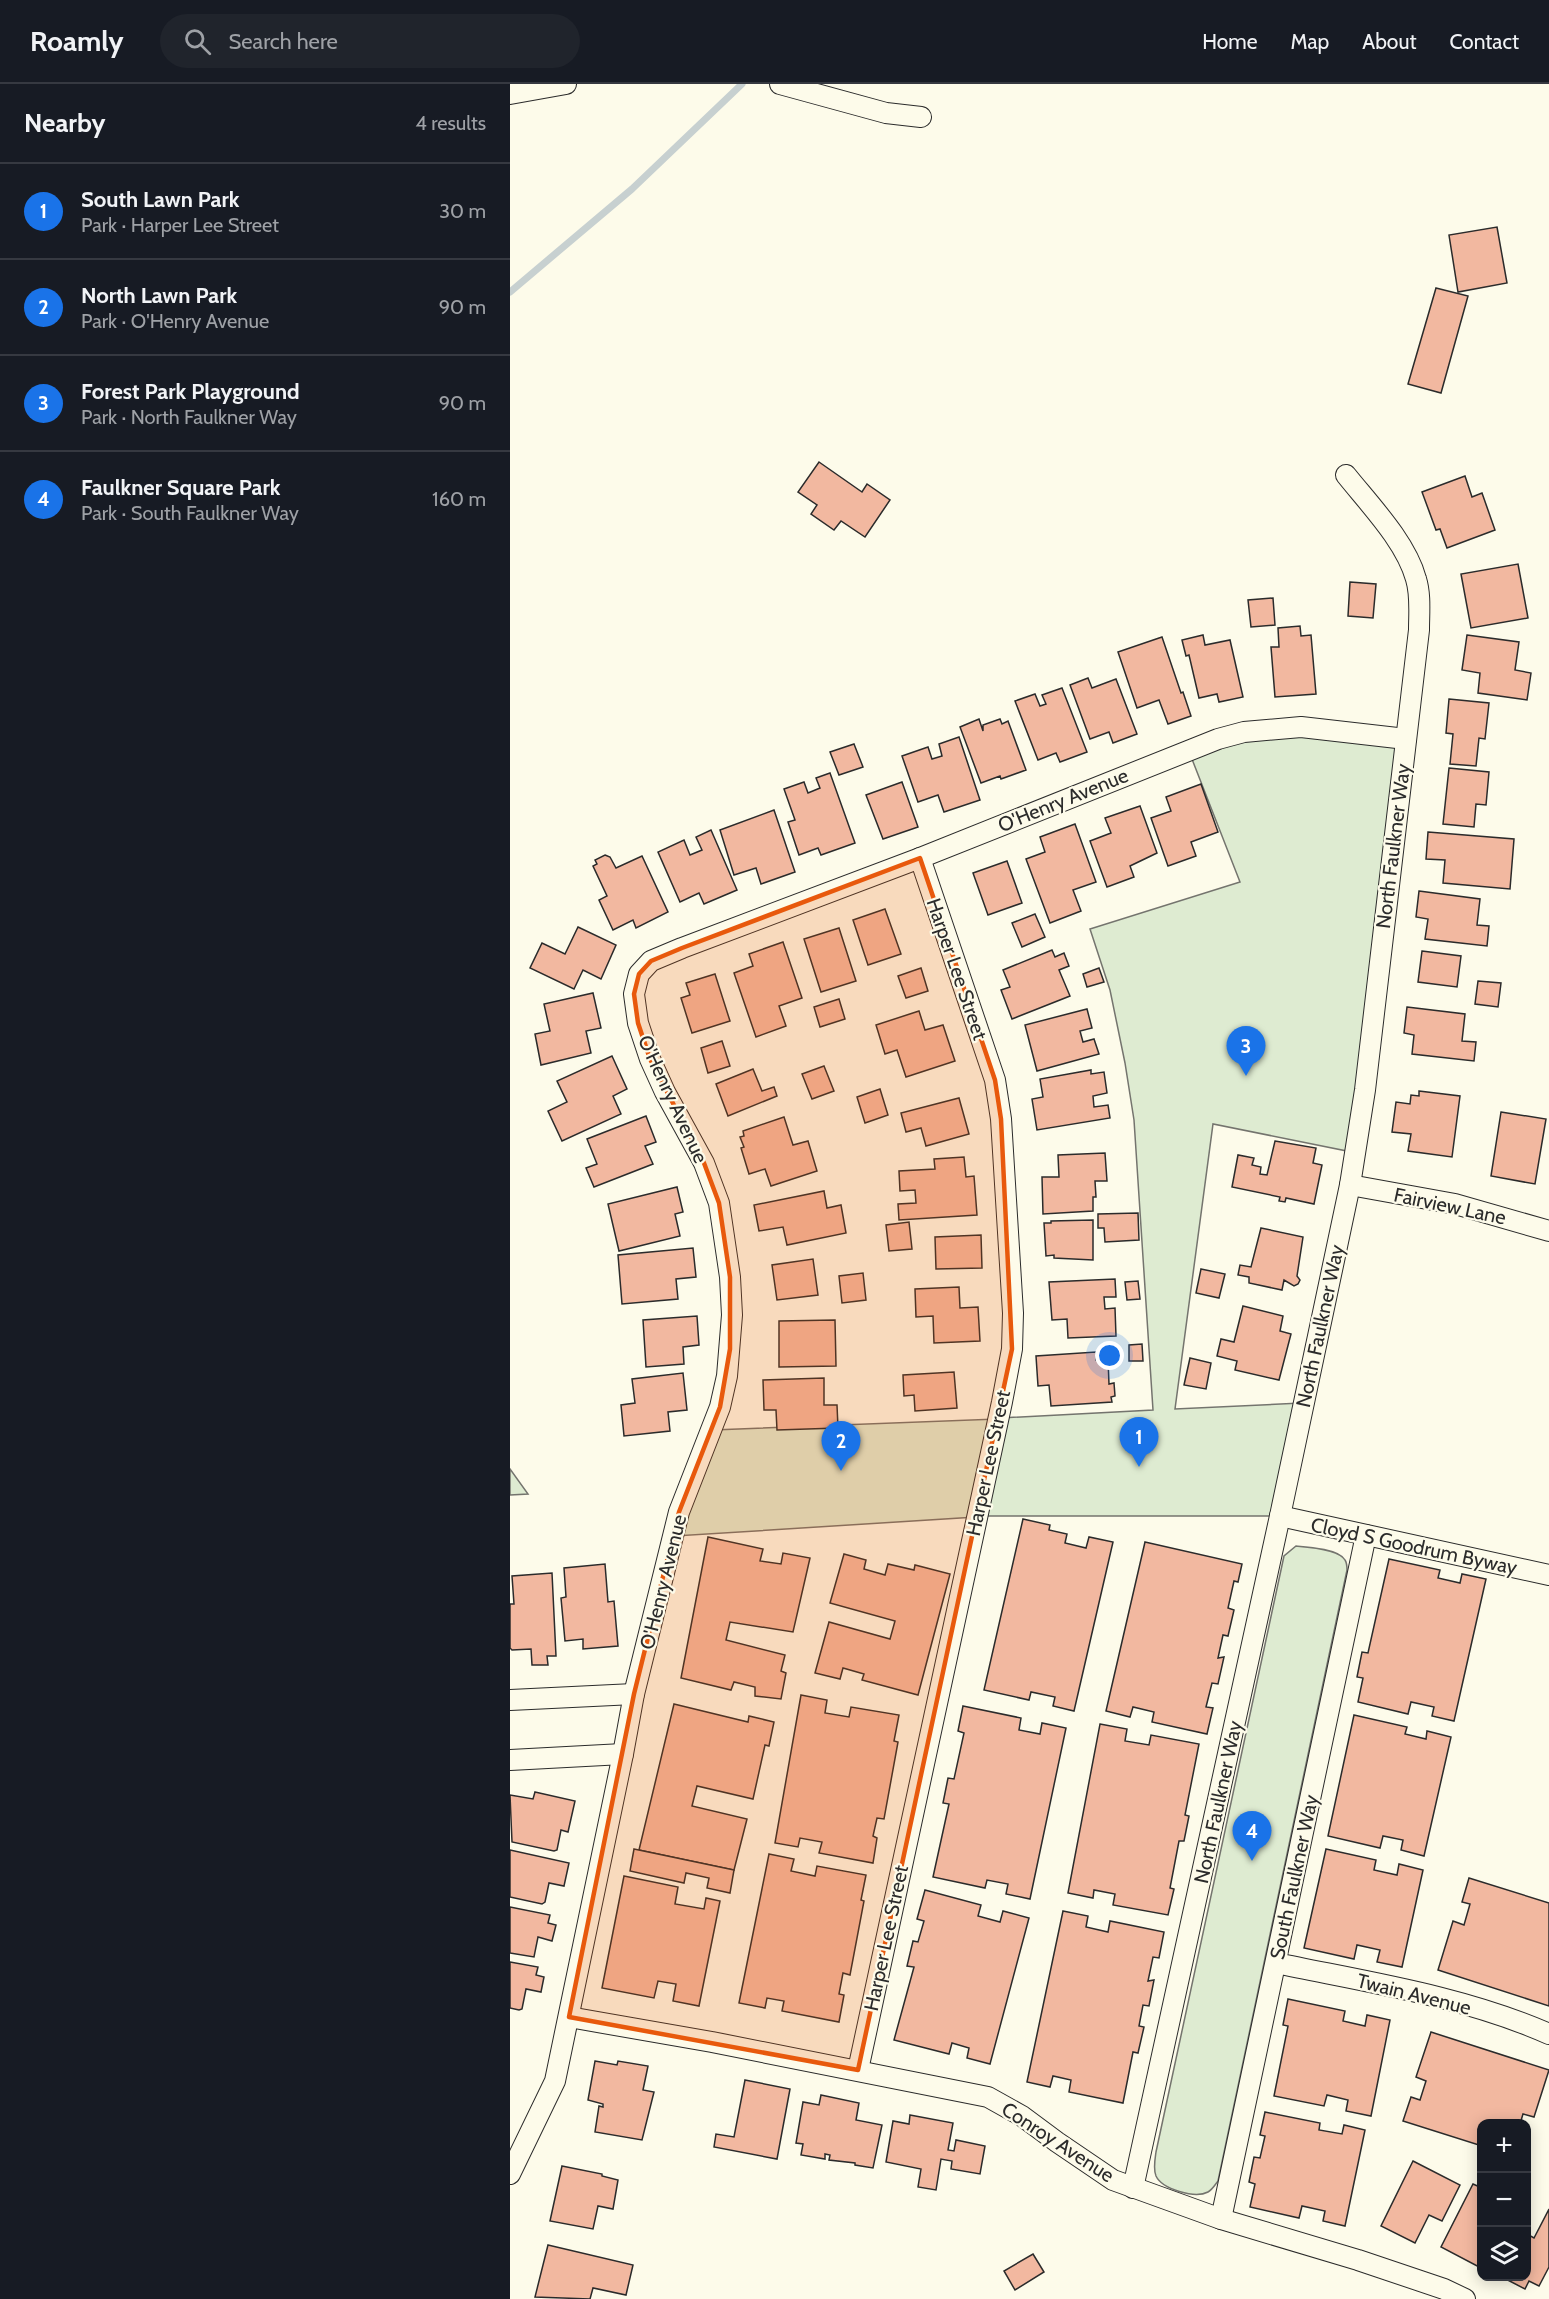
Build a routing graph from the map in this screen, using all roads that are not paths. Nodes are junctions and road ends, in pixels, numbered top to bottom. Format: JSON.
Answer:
{"nodes":[{"id":1,"x":566,"y":84,"type":"edge"},
{"id":2,"x":780,"y":84,"type":"edge"},
{"id":3,"x":510,"y":94,"type":"edge"},
{"id":4,"x":921,"y":117,"type":"dead end"},
{"id":5,"x":1346,"y":475,"type":"dead end"},
{"id":6,"x":1406,"y":739,"type":"junction"},
{"id":7,"x":920,"y":858,"type":"junction"},
{"id":8,"x":1350,"y":1185,"type":"junction"},
{"id":9,"x":1549,"y":1231,"type":"edge"},
{"id":10,"x":1280,"y":1516,"type":"junction"},
{"id":11,"x":1366,"y":1535,"type":"junction"},
{"id":12,"x":1549,"y":1575,"type":"edge"},
{"id":13,"x":634,"y":1694,"type":"junction"},
{"id":14,"x":510,"y":1700,"type":"edge"},
{"id":15,"x":623,"y":1754,"type":"junction"},
{"id":16,"x":510,"y":1760,"type":"edge"},
{"id":17,"x":1276,"y":1963,"type":"junction"},
{"id":18,"x":569,"y":2018,"type":"junction"},
{"id":19,"x":1549,"y":2034,"type":"edge"},
{"id":20,"x":858,"y":2070,"type":"junction"},
{"id":21,"x":510,"y":2174,"type":"edge"},
{"id":22,"x":1133,"y":2188,"type":"junction"},
{"id":23,"x":1221,"y":2219,"type":"junction"},
{"id":24,"x":1465,"y":2299,"type":"edge"}],
"edges":[{"from":1,"to":3,"type":"street"},
{"from":2,"to":4,"type":"street"},
{"from":5,"to":6,"type":"street","name":"North Faulkner Way"},
{"from":6,"to":7,"type":"street","name":"O'Henry Avenue"},
{"from":6,"to":8,"type":"street","name":"North Faulkner Way"},
{"from":7,"to":13,"type":"street","name":"O'Henry Avenue"},
{"from":7,"to":20,"type":"street","name":"Harper Lee Street"},
{"from":8,"to":9,"type":"street","name":"Fairview Lane"},
{"from":8,"to":10,"type":"street","name":"North Faulkner Way"},
{"from":10,"to":11,"type":"street","name":"Cloyd S Goodrum Byway"},
{"from":10,"to":22,"type":"street","name":"North Faulkner Way"},
{"from":11,"to":12,"type":"street","name":"Cloyd S Goodrum Byway"},
{"from":11,"to":17,"type":"street","name":"South Faulkner Way"},
{"from":13,"to":14,"type":"street"},
{"from":13,"to":15,"type":"street","name":"O'Henry Avenue"},
{"from":15,"to":16,"type":"street"},
{"from":15,"to":18,"type":"street","name":"O'Henry Avenue"},
{"from":17,"to":19,"type":"street","name":"Twain Avenue"},
{"from":17,"to":23,"type":"street","name":"South Faulkner Way"},
{"from":18,"to":20,"type":"street","name":"Conroy Avenue"},
{"from":18,"to":21,"type":"street","name":"O'Henry Avenue"},
{"from":20,"to":22,"type":"street","name":"Conroy Avenue"},
{"from":22,"to":23,"type":"street","name":"Conroy Avenue"},
{"from":23,"to":24,"type":"street","name":"Conroy Avenue"}]}
